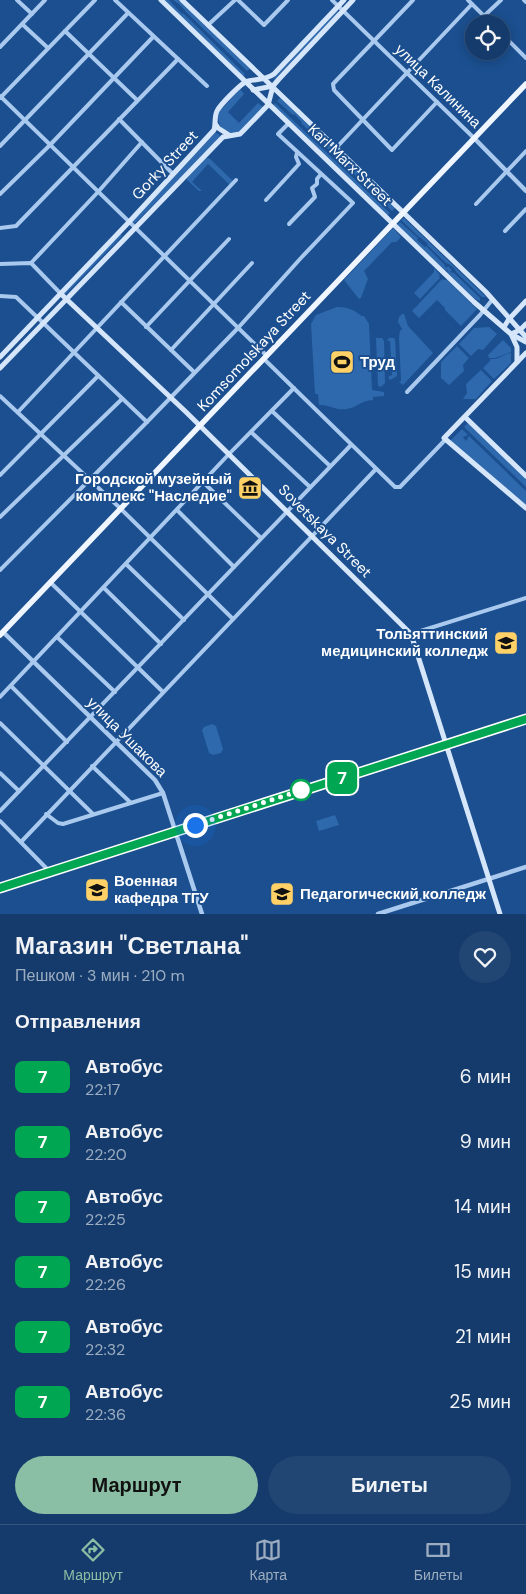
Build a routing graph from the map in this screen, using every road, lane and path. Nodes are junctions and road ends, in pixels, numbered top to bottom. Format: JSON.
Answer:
{"nodes":[{"id":1,"x":17,"y":0,"type":"edge"},
{"id":2,"x":45,"y":0,"type":"edge"},
{"id":3,"x":95,"y":0,"type":"edge"},
{"id":4,"x":115,"y":0,"type":"edge"},
{"id":5,"x":161,"y":0,"type":"edge"},
{"id":6,"x":182,"y":0,"type":"edge"},
{"id":7,"x":236,"y":0,"type":"edge"},
{"id":8,"x":288,"y":0,"type":"edge"},
{"id":9,"x":332,"y":0,"type":"edge"},
{"id":10,"x":344,"y":0,"type":"edge"},
{"id":11,"x":353,"y":0,"type":"edge"},
{"id":12,"x":413,"y":0,"type":"edge"},
{"id":13,"x":501,"y":0,"type":"edge"},
{"id":14,"x":470,"y":2,"type":"edge"},
{"id":15,"x":340,"y":9,"type":"junction"},
{"id":16,"x":128,"y":13,"type":"junction"},
{"id":17,"x":32,"y":14,"type":"junction"},
{"id":18,"x":483,"y":15,"type":"edge"},
{"id":19,"x":485,"y":15,"type":"edge"},
{"id":20,"x":22,"y":24,"type":"junction"},
{"id":21,"x":208,"y":25,"type":"junction"},
{"id":22,"x":65,"y":30,"type":"junction"},
{"id":23,"x":153,"y":37,"type":"junction"},
{"id":24,"x":374,"y":42,"type":"junction"},
{"id":25,"x":510,"y":42,"type":"edge"},
{"id":26,"x":0,"y":47,"type":"edge"},
{"id":27,"x":48,"y":48,"type":"junction"},
{"id":28,"x":89,"y":55,"type":"junction"},
{"id":29,"x":526,"y":58,"type":"edge"},
{"id":30,"x":178,"y":59,"type":"junction"},
{"id":31,"x":406,"y":72,"type":"junction"},
{"id":32,"x":113,"y":78,"type":"junction"},
{"id":33,"x":265,"y":79,"type":"junction"},
{"id":34,"x":245,"y":81,"type":"junction"},
{"id":35,"x":526,"y":84,"type":"edge"},
{"id":36,"x":207,"y":86,"type":"dead end"},
{"id":37,"x":273,"y":86,"type":"junction"},
{"id":38,"x":253,"y":90,"type":"junction"},
{"id":39,"x":0,"y":97,"type":"edge"},
{"id":40,"x":137,"y":100,"type":"junction"},
{"id":41,"x":436,"y":102,"type":"junction"},
{"id":42,"x":268,"y":105,"type":"junction"},
{"id":43,"x":119,"y":119,"type":"junction"},
{"id":44,"x":362,"y":119,"type":"junction"},
{"id":45,"x":25,"y":121,"type":"junction"},
{"id":46,"x":288,"y":124,"type":"junction"},
{"id":47,"x":216,"y":125,"type":"junction"},
{"id":48,"x":228,"y":135,"type":"junction"},
{"id":49,"x":475,"y":139,"type":"junction"},
{"id":50,"x":142,"y":142,"type":"junction"},
{"id":51,"x":50,"y":145,"type":"junction"},
{"id":52,"x":0,"y":146,"type":"edge"},
{"id":53,"x":336,"y":148,"type":"junction"},
{"id":54,"x":526,"y":151,"type":"edge"},
{"id":55,"x":297,"y":153,"type":"junction"},
{"id":56,"x":73,"y":168,"type":"junction"},
{"id":57,"x":506,"y":172,"type":"junction"},
{"id":58,"x":321,"y":174,"type":"junction"},
{"id":59,"x":174,"y":175,"type":"junction"},
{"id":60,"x":236,"y":180,"type":"dead end"},
{"id":61,"x":526,"y":191,"type":"edge"},
{"id":62,"x":98,"y":192,"type":"junction"},
{"id":63,"x":0,"y":194,"type":"edge"},
{"id":64,"x":266,"y":200,"type":"dead end"},
{"id":65,"x":476,"y":204,"type":"dead end"},
{"id":66,"x":526,"y":209,"type":"edge"},
{"id":67,"x":403,"y":213,"type":"junction"},
{"id":68,"x":129,"y":222,"type":"junction"},
{"id":69,"x":392,"y":223,"type":"junction"},
{"id":70,"x":289,"y":224,"type":"dead end"},
{"id":71,"x":0,"y":228,"type":"edge"},
{"id":72,"x":135,"y":228,"type":"junction"},
{"id":73,"x":505,"y":231,"type":"dead end"},
{"id":74,"x":230,"y":240,"type":"dead end"},
{"id":75,"x":164,"y":256,"type":"junction"},
{"id":76,"x":31,"y":263,"type":"junction"},
{"id":77,"x":252,"y":263,"type":"dead end"},
{"id":78,"x":0,"y":264,"type":"edge"},
{"id":79,"x":189,"y":281,"type":"junction"},
{"id":80,"x":0,"y":296,"type":"edge"},
{"id":81,"x":64,"y":296,"type":"junction"},
{"id":82,"x":492,"y":300,"type":"junction"},
{"id":83,"x":526,"y":301,"type":"edge"},
{"id":84,"x":121,"y":302,"type":"junction"},
{"id":85,"x":214,"y":304,"type":"junction"},
{"id":86,"x":484,"y":310,"type":"junction"},
{"id":87,"x":38,"y":318,"type":"junction"},
{"id":88,"x":509,"y":319,"type":"junction"},
{"id":89,"x":43,"y":323,"type":"junction"},
{"id":90,"x":526,"y":324,"type":"edge"},
{"id":91,"x":146,"y":326,"type":"junction"},
{"id":92,"x":504,"y":327,"type":"junction"},
{"id":93,"x":98,"y":328,"type":"junction"},
{"id":94,"x":238,"y":328,"type":"junction"},
{"id":95,"x":520,"y":330,"type":"junction"},
{"id":96,"x":512,"y":334,"type":"junction"},
{"id":97,"x":526,"y":337,"type":"edge"},
{"id":98,"x":526,"y":342,"type":"edge"},
{"id":99,"x":171,"y":350,"type":"junction"},
{"id":100,"x":74,"y":352,"type":"junction"},
{"id":101,"x":526,"y":353,"type":"edge"},
{"id":102,"x":0,"y":358,"type":"edge"},
{"id":103,"x":265,"y":358,"type":"junction"},
{"id":104,"x":517,"y":362,"type":"junction"},
{"id":105,"x":0,"y":368,"type":"edge"},
{"id":106,"x":194,"y":372,"type":"junction"},
{"id":107,"x":98,"y":376,"type":"junction"},
{"id":108,"x":294,"y":388,"type":"junction"},
{"id":109,"x":407,"y":392,"type":"dead end"},
{"id":110,"x":0,"y":396,"type":"edge"},
{"id":111,"x":170,"y":397,"type":"junction"},
{"id":112,"x":122,"y":399,"type":"junction"},
{"id":113,"x":272,"y":410,"type":"junction"},
{"id":114,"x":18,"y":412,"type":"junction"},
{"id":115,"x":465,"y":417,"type":"junction"},
{"id":116,"x":147,"y":422,"type":"junction"},
{"id":117,"x":200,"y":426,"type":"junction"},
{"id":118,"x":251,"y":432,"type":"junction"},
{"id":119,"x":41,"y":433,"type":"junction"},
{"id":120,"x":445,"y":438,"type":"junction"},
{"id":121,"x":351,"y":445,"type":"junction"},
{"id":122,"x":229,"y":454,"type":"junction"},
{"id":123,"x":64,"y":455,"type":"junction"},
{"id":124,"x":330,"y":466,"type":"junction"},
{"id":125,"x":376,"y":469,"type":"junction"},
{"id":126,"x":0,"y":474,"type":"edge"},
{"id":127,"x":526,"y":476,"type":"edge"},
{"id":128,"x":90,"y":480,"type":"junction"},
{"id":129,"x":203,"y":482,"type":"junction"},
{"id":130,"x":310,"y":488,"type":"junction"},
{"id":131,"x":526,"y":508,"type":"edge"},
{"id":132,"x":121,"y":509,"type":"junction"},
{"id":133,"x":177,"y":510,"type":"junction"},
{"id":134,"x":287,"y":511,"type":"junction"},
{"id":135,"x":0,"y":517,"type":"edge"},
{"id":136,"x":312,"y":536,"type":"junction"},
{"id":137,"x":150,"y":538,"type":"junction"},
{"id":138,"x":261,"y":538,"type":"junction"},
{"id":139,"x":126,"y":564,"type":"junction"},
{"id":140,"x":234,"y":567,"type":"junction"},
{"id":141,"x":0,"y":570,"type":"edge"},
{"id":142,"x":50,"y":582,"type":"junction"},
{"id":143,"x":104,"y":588,"type":"junction"},
{"id":144,"x":208,"y":594,"type":"junction"},
{"id":145,"x":526,"y":598,"type":"edge"},
{"id":146,"x":80,"y":612,"type":"junction"},
{"id":147,"x":233,"y":619,"type":"junction"},
{"id":148,"x":184,"y":620,"type":"junction"},
{"id":149,"x":1,"y":632,"type":"edge"},
{"id":150,"x":411,"y":634,"type":"junction"},
{"id":151,"x":58,"y":637,"type":"junction"},
{"id":152,"x":161,"y":644,"type":"junction"},
{"id":153,"x":33,"y":661,"type":"junction"},
{"id":154,"x":138,"y":668,"type":"junction"},
{"id":155,"x":11,"y":686,"type":"junction"},
{"id":156,"x":115,"y":692,"type":"junction"},
{"id":157,"x":163,"y":692,"type":"junction"},
{"id":158,"x":0,"y":697,"type":"edge"},
{"id":159,"x":90,"y":717,"type":"junction"},
{"id":160,"x":526,"y":719,"type":"edge"},
{"id":161,"x":0,"y":723,"type":"edge"},
{"id":162,"x":68,"y":742,"type":"junction"},
{"id":163,"x":116,"y":742,"type":"junction"},
{"id":164,"x":446,"y":744,"type":"junction"},
{"id":165,"x":44,"y":766,"type":"junction"},
{"id":166,"x":92,"y":766,"type":"junction"},
{"id":167,"x":0,"y":772,"type":"edge"},
{"id":168,"x":19,"y":791,"type":"junction"},
{"id":169,"x":69,"y":791,"type":"junction"},
{"id":170,"x":163,"y":793,"type":"junction"},
{"id":171,"x":131,"y":803,"type":"junction"},
{"id":172,"x":0,"y":811,"type":"edge"},
{"id":173,"x":46,"y":814,"type":"junction"},
{"id":174,"x":93,"y":814,"type":"junction"},
{"id":175,"x":0,"y":821,"type":"edge"},
{"id":176,"x":176,"y":831,"type":"junction"},
{"id":177,"x":21,"y":842,"type":"junction"},
{"id":178,"x":526,"y":867,"type":"edge"},
{"id":179,"x":50,"y":872,"type":"junction"},
{"id":180,"x":488,"y":879,"type":"junction"},
{"id":181,"x":0,"y":888,"type":"edge"},
{"id":182,"x":202,"y":914,"type":"edge"},
{"id":183,"x":378,"y":914,"type":"edge"},
{"id":184,"x":500,"y":914,"type":"edge"}],
"edges":[{"from":1,"to":17,"type":"street"},
{"from":2,"to":17,"type":"street"},
{"from":3,"to":22,"type":"street"},
{"from":4,"to":16,"type":"street"},
{"from":5,"to":34,"type":"main road","name":"Karl Marx Street"},
{"from":6,"to":21,"type":"main road","name":"Karl Marx Street"},
{"from":7,"to":8,"type":"street"},
{"from":7,"to":21,"type":"street"},
{"from":9,"to":15,"type":"street","name":"улица Калинина"},
{"from":10,"to":15,"type":"main road","name":"Gorky Street"},
{"from":11,"to":15,"type":"main road","name":"Gorky Street"},
{"from":12,"to":24,"type":"street"},
{"from":13,"to":19,"type":"street"},
{"from":14,"to":18,"type":"street"},
{"from":14,"to":31,"type":"street"},
{"from":15,"to":24,"type":"street","name":"улица Калинина"},
{"from":15,"to":33,"type":"main road","name":"Gorky Street"},
{"from":15,"to":37,"type":"main road","name":"Gorky Street"},
{"from":16,"to":23,"type":"street"},
{"from":16,"to":28,"type":"street"},
{"from":17,"to":20,"type":"street"},
{"from":20,"to":26,"type":"street"},
{"from":20,"to":27,"type":"street"},
{"from":21,"to":33,"type":"main road","name":"Karl Marx Street"},
{"from":22,"to":27,"type":"street"},
{"from":22,"to":28,"type":"street"},
{"from":23,"to":30,"type":"street"},
{"from":23,"to":32,"type":"street"},
{"from":24,"to":31,"type":"street","name":"улица Калинина"},
{"from":24,"to":44,"type":"street"},
{"from":25,"to":29,"type":"street"},
{"from":27,"to":39,"type":"street"},
{"from":28,"to":32,"type":"street"},
{"from":28,"to":45,"type":"street"},
{"from":30,"to":36,"type":"street"},
{"from":30,"to":40,"type":"street"},
{"from":31,"to":41,"type":"street","name":"улица Калинина"},
{"from":31,"to":44,"type":"street"},
{"from":32,"to":40,"type":"street"},
{"from":32,"to":51,"type":"street"},
{"from":33,"to":34,"type":"main road"},
{"from":33,"to":37,"type":"main road","name":"Karl Marx Street"},
{"from":34,"to":38,"type":"main road","name":"Karl Marx Street"},
{"from":34,"to":47,"type":"main road","name":"Gorky Street"},
{"from":35,"to":49,"type":"main road","name":"Komsomolskaya Street"},
{"from":37,"to":38,"type":"main road"},
{"from":37,"to":42,"type":"main road","name":"Gorky Street"},
{"from":37,"to":53,"type":"main road","name":"Karl Marx Street"},
{"from":38,"to":42,"type":"main road","name":"Karl Marx Street"},
{"from":39,"to":45,"type":"street"},
{"from":40,"to":43,"type":"street"},
{"from":41,"to":44,"type":"street"},
{"from":41,"to":49,"type":"street","name":"улица Калинина"},
{"from":42,"to":46,"type":"main road","name":"Karl Marx Street"},
{"from":42,"to":48,"type":"main road","name":"Gorky Street"},
{"from":43,"to":50,"type":"street"},
{"from":43,"to":56,"type":"street"},
{"from":44,"to":53,"type":"street"},
{"from":45,"to":51,"type":"street"},
{"from":45,"to":52,"type":"street"},
{"from":46,"to":55,"type":"street"},
{"from":46,"to":69,"type":"main road","name":"Karl Marx Street"},
{"from":47,"to":48,"type":"main road"},
{"from":47,"to":59,"type":"main road","name":"Gorky Street"},
{"from":48,"to":72,"type":"main road","name":"Gorky Street"},
{"from":49,"to":57,"type":"street","name":"улица Калинина"},
{"from":49,"to":67,"type":"main road","name":"Komsomolskaya Street"},
{"from":50,"to":59,"type":"street"},
{"from":50,"to":62,"type":"street"},
{"from":51,"to":56,"type":"street"},
{"from":51,"to":63,"type":"street"},
{"from":53,"to":67,"type":"main road","name":"Karl Marx Street"},
{"from":54,"to":57,"type":"street"},
{"from":55,"to":58,"type":"street"},
{"from":55,"to":64,"type":"street"},
{"from":56,"to":62,"type":"street"},
{"from":56,"to":71,"type":"street"},
{"from":57,"to":61,"type":"street","name":"улица Калинина"},
{"from":57,"to":65,"type":"street"},
{"from":58,"to":70,"type":"street"},
{"from":58,"to":94,"type":"street"},
{"from":59,"to":68,"type":"main road","name":"Gorky Street"},
{"from":60,"to":75,"type":"street"},
{"from":62,"to":68,"type":"street"},
{"from":62,"to":76,"type":"street"},
{"from":66,"to":73,"type":"street"},
{"from":67,"to":69,"type":"main road","name":"Komsomolskaya Street"},
{"from":67,"to":82,"type":"main road","name":"Karl Marx Street"},
{"from":68,"to":72,"type":"street"},
{"from":68,"to":81,"type":"main road","name":"Gorky Street"},
{"from":69,"to":86,"type":"main road","name":"Karl Marx Street"},
{"from":69,"to":103,"type":"main road","name":"Komsomolskaya Street"},
{"from":72,"to":75,"type":"street"},
{"from":72,"to":81,"type":"main road","name":"Gorky Street"},
{"from":74,"to":79,"type":"street"},
{"from":75,"to":79,"type":"street"},
{"from":75,"to":84,"type":"street"},
{"from":76,"to":78,"type":"street"},
{"from":76,"to":81,"type":"street","name":"Sovetskaya Street"},
{"from":77,"to":85,"type":"street"},
{"from":79,"to":85,"type":"street"},
{"from":79,"to":91,"type":"street"},
{"from":80,"to":87,"type":"street"},
{"from":81,"to":87,"type":"main road","name":"Gorky Street"},
{"from":81,"to":89,"type":"main road","name":"Gorky Street"},
{"from":81,"to":93,"type":"main road","name":"Sovetskaya Street"},
{"from":82,"to":86,"type":"street"},
{"from":82,"to":88,"type":"main road","name":"Karl Marx Street"},
{"from":83,"to":88,"type":"main road"},
{"from":84,"to":91,"type":"street"},
{"from":84,"to":93,"type":"street"},
{"from":85,"to":94,"type":"street"},
{"from":85,"to":99,"type":"street"},
{"from":86,"to":92,"type":"main road","name":"Karl Marx Street"},
{"from":86,"to":109,"type":"street"},
{"from":87,"to":89,"type":"street"},
{"from":87,"to":102,"type":"main road","name":"Gorky Street"},
{"from":88,"to":92,"type":"main road"},
{"from":88,"to":95,"type":"main road","name":"Karl Marx Street"},
{"from":89,"to":100,"type":"street"},
{"from":89,"to":105,"type":"main road","name":"Gorky Street"},
{"from":90,"to":95,"type":"main road"},
{"from":91,"to":99,"type":"street"},
{"from":92,"to":96,"type":"main road","name":"Karl Marx Street"},
{"from":93,"to":100,"type":"street"},
{"from":93,"to":111,"type":"main road","name":"Sovetskaya Street"},
{"from":94,"to":103,"type":"street"},
{"from":94,"to":106,"type":"street"},
{"from":95,"to":96,"type":"main road"},
{"from":95,"to":97,"type":"main road","name":"Karl Marx Street"},
{"from":96,"to":98,"type":"main road","name":"Karl Marx Street"},
{"from":96,"to":104,"type":"main road"},
{"from":99,"to":106,"type":"street"},
{"from":100,"to":107,"type":"street"},
{"from":100,"to":114,"type":"street"},
{"from":101,"to":104,"type":"main road"},
{"from":103,"to":108,"type":"street"},
{"from":103,"to":117,"type":"main road","name":"Komsomolskaya Street"},
{"from":104,"to":115,"type":"main road"},
{"from":106,"to":111,"type":"street"},
{"from":107,"to":112,"type":"street"},
{"from":107,"to":119,"type":"street"},
{"from":108,"to":113,"type":"street"},
{"from":108,"to":121,"type":"street"},
{"from":110,"to":114,"type":"street"},
{"from":111,"to":116,"type":"street"},
{"from":111,"to":117,"type":"main road","name":"Sovetskaya Street"},
{"from":112,"to":116,"type":"street"},
{"from":112,"to":123,"type":"street"},
{"from":113,"to":118,"type":"street"},
{"from":113,"to":124,"type":"street"},
{"from":114,"to":119,"type":"street"},
{"from":115,"to":120,"type":"main road"},
{"from":115,"to":127,"type":"main road"},
{"from":116,"to":128,"type":"street"},
{"from":117,"to":122,"type":"main road","name":"Sovetskaya Street"},
{"from":117,"to":132,"type":"main road","name":"Komsomolskaya Street"},
{"from":118,"to":122,"type":"street"},
{"from":118,"to":130,"type":"street"},
{"from":119,"to":123,"type":"street"},
{"from":119,"to":126,"type":"street"},
{"from":120,"to":125,"type":"street"},
{"from":120,"to":131,"type":"main road"},
{"from":121,"to":124,"type":"street"},
{"from":121,"to":125,"type":"street"},
{"from":122,"to":129,"type":"street"},
{"from":122,"to":134,"type":"main road","name":"Sovetskaya Street"},
{"from":123,"to":128,"type":"street"},
{"from":123,"to":135,"type":"street"},
{"from":124,"to":130,"type":"street"},
{"from":125,"to":136,"type":"street"},
{"from":128,"to":132,"type":"street"},
{"from":128,"to":141,"type":"street"},
{"from":129,"to":133,"type":"street"},
{"from":129,"to":138,"type":"street"},
{"from":130,"to":134,"type":"street"},
{"from":132,"to":137,"type":"street"},
{"from":132,"to":142,"type":"main road","name":"Komsomolskaya Street"},
{"from":133,"to":137,"type":"street"},
{"from":133,"to":140,"type":"street"},
{"from":134,"to":136,"type":"main road","name":"Sovetskaya Street"},
{"from":134,"to":138,"type":"street"},
{"from":136,"to":147,"type":"street"},
{"from":136,"to":150,"type":"main road","name":"Sovetskaya Street"},
{"from":137,"to":139,"type":"street"},
{"from":137,"to":144,"type":"street"},
{"from":138,"to":140,"type":"street"},
{"from":139,"to":143,"type":"street"},
{"from":139,"to":148,"type":"street"},
{"from":140,"to":144,"type":"street"},
{"from":142,"to":146,"type":"street"},
{"from":142,"to":149,"type":"main road","name":"Komsomolskaya Street"},
{"from":143,"to":146,"type":"street"},
{"from":143,"to":152,"type":"street"},
{"from":144,"to":147,"type":"street"},
{"from":144,"to":148,"type":"street"},
{"from":145,"to":150,"type":"street"},
{"from":146,"to":151,"type":"street"},
{"from":146,"to":154,"type":"street"},
{"from":147,"to":157,"type":"street"},
{"from":148,"to":152,"type":"street"},
{"from":149,"to":153,"type":"street","name":"улица Ушакова"},
{"from":150,"to":164,"type":"main road","name":"Sovetskaya Street"},
{"from":151,"to":153,"type":"street"},
{"from":151,"to":156,"type":"street"},
{"from":152,"to":154,"type":"street"},
{"from":153,"to":155,"type":"street"},
{"from":153,"to":159,"type":"street","name":"улица Ушакова"},
{"from":154,"to":156,"type":"street"},
{"from":154,"to":157,"type":"street"},
{"from":155,"to":158,"type":"street"},
{"from":155,"to":162,"type":"street"},
{"from":156,"to":159,"type":"street"},
{"from":157,"to":163,"type":"street"},
{"from":159,"to":162,"type":"street"},
{"from":159,"to":163,"type":"street","name":"улица Ушакова"},
{"from":160,"to":164,"type":"main road"},
{"from":161,"to":165,"type":"street"},
{"from":162,"to":165,"type":"street"},
{"from":163,"to":166,"type":"street"},
{"from":163,"to":170,"type":"street","name":"улица Ушакова"},
{"from":164,"to":176,"type":"main road"},
{"from":164,"to":180,"type":"main road","name":"Sovetskaya Street"},
{"from":165,"to":168,"type":"street"},
{"from":165,"to":169,"type":"street"},
{"from":166,"to":169,"type":"street"},
{"from":166,"to":171,"type":"street"},
{"from":167,"to":168,"type":"street"},
{"from":168,"to":172,"type":"street"},
{"from":169,"to":173,"type":"street"},
{"from":169,"to":174,"type":"street"},
{"from":170,"to":171,"type":"street"},
{"from":170,"to":176,"type":"street","name":"улица Ушакова"},
{"from":171,"to":174,"type":"street"},
{"from":173,"to":174,"type":"street"},
{"from":173,"to":177,"type":"street"},
{"from":175,"to":177,"type":"street"},
{"from":176,"to":179,"type":"main road"},
{"from":176,"to":182,"type":"street","name":"улица Ушакова"},
{"from":177,"to":179,"type":"street"},
{"from":178,"to":180,"type":"street"},
{"from":179,"to":181,"type":"main road"},
{"from":180,"to":183,"type":"street"},
{"from":180,"to":184,"type":"main road","name":"Sovetskaya Street"}]}
